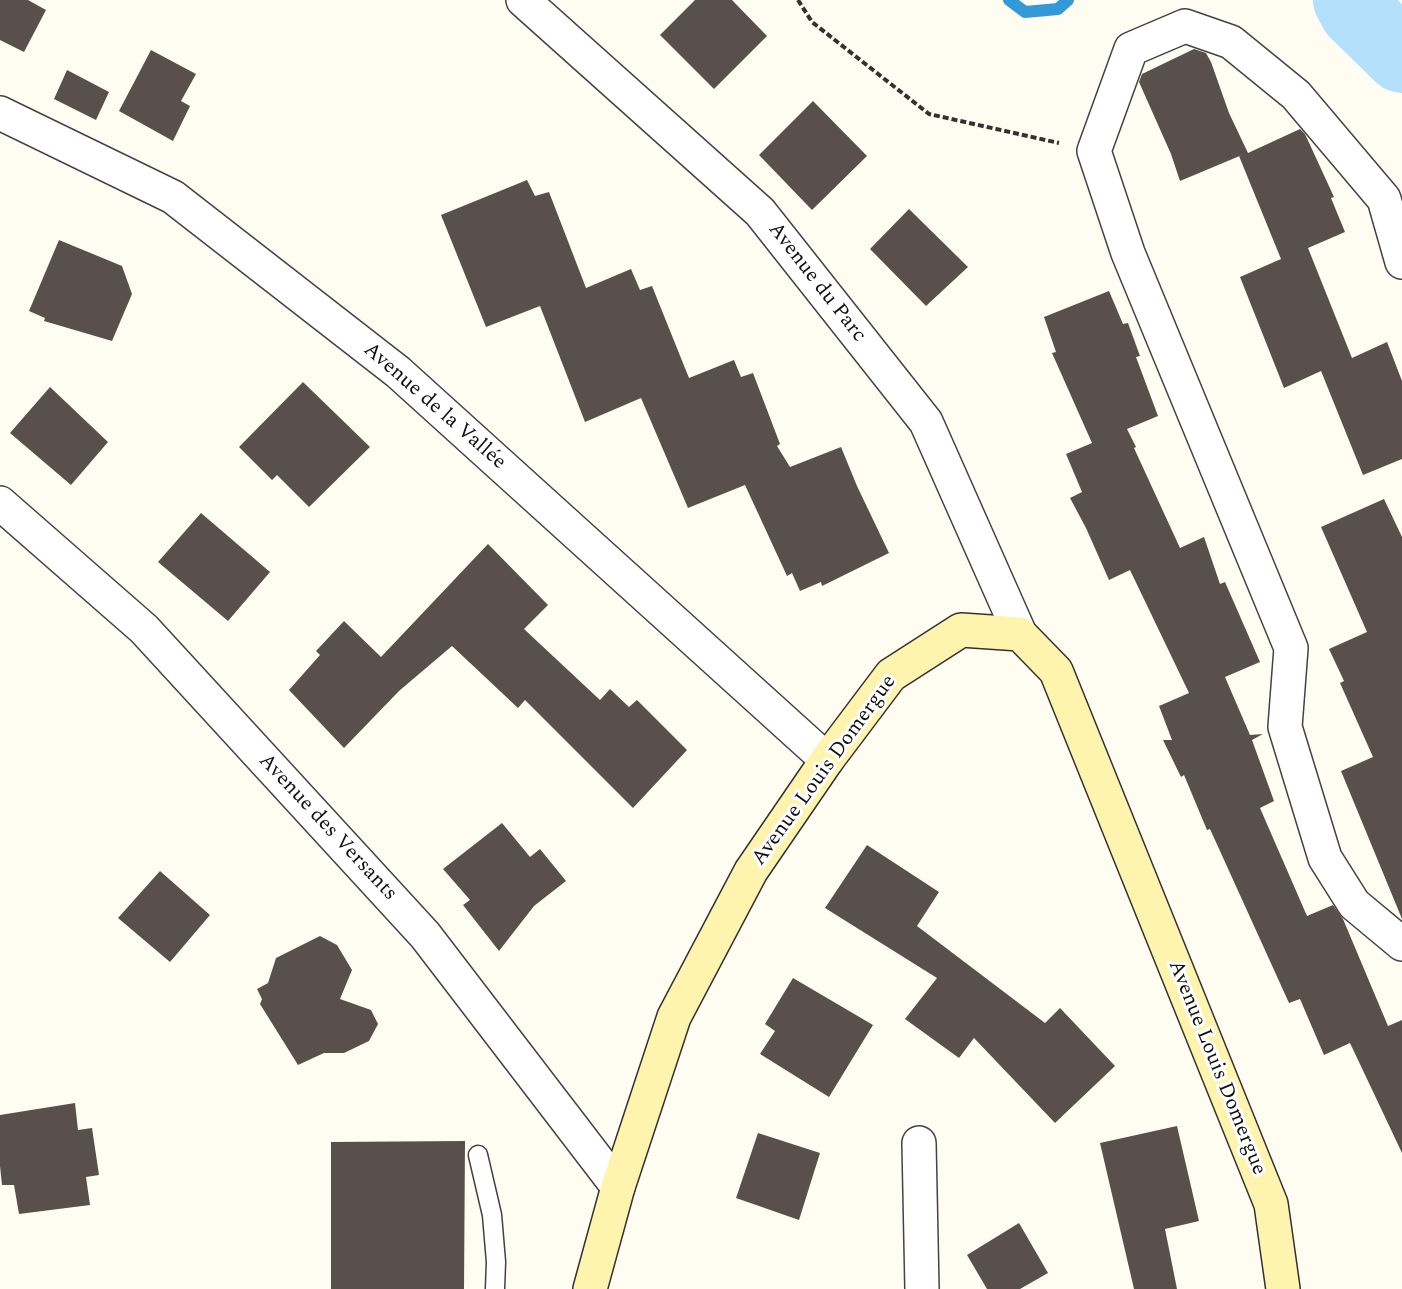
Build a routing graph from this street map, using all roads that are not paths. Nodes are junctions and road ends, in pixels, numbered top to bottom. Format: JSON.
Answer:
{"nodes":[{"id":1,"x":523,"y":0,"type":"edge"},
{"id":2,"x":0,"y":113,"type":"edge"},
{"id":3,"x":1402,"y":262,"type":"edge"},
{"id":4,"x":0,"y":502,"type":"edge"},
{"id":5,"x":1020,"y":634,"type":"junction"},
{"id":6,"x":827,"y":760,"type":"junction"},
{"id":7,"x":1402,"y":944,"type":"edge"},
{"id":8,"x":919,"y":1143,"type":"dead end"},
{"id":9,"x":478,"y":1155,"type":"dead end"},
{"id":10,"x":618,"y":1187,"type":"junction"},
{"id":11,"x":495,"y":1289,"type":"edge"},
{"id":12,"x":590,"y":1289,"type":"edge"},
{"id":13,"x":922,"y":1289,"type":"edge"},
{"id":14,"x":1282,"y":1289,"type":"edge"}],
"edges":[{"from":1,"to":5,"type":"street","name":"Avenue du Parc"},
{"from":2,"to":6,"type":"street","name":"Avenue de la Vallée"},
{"from":3,"to":7,"type":"street"},
{"from":4,"to":10,"type":"street","name":"Avenue des Versants"},
{"from":5,"to":6,"type":"main road","name":"Avenue Louis Domergue"},
{"from":5,"to":14,"type":"main road","name":"Avenue Louis Domergue"},
{"from":6,"to":10,"type":"main road","name":"Avenue Louis Domergue"},
{"from":8,"to":13,"type":"street"},
{"from":9,"to":11,"type":"lane"},
{"from":10,"to":12,"type":"main road","name":"Avenue Louis Domergue"}]}
